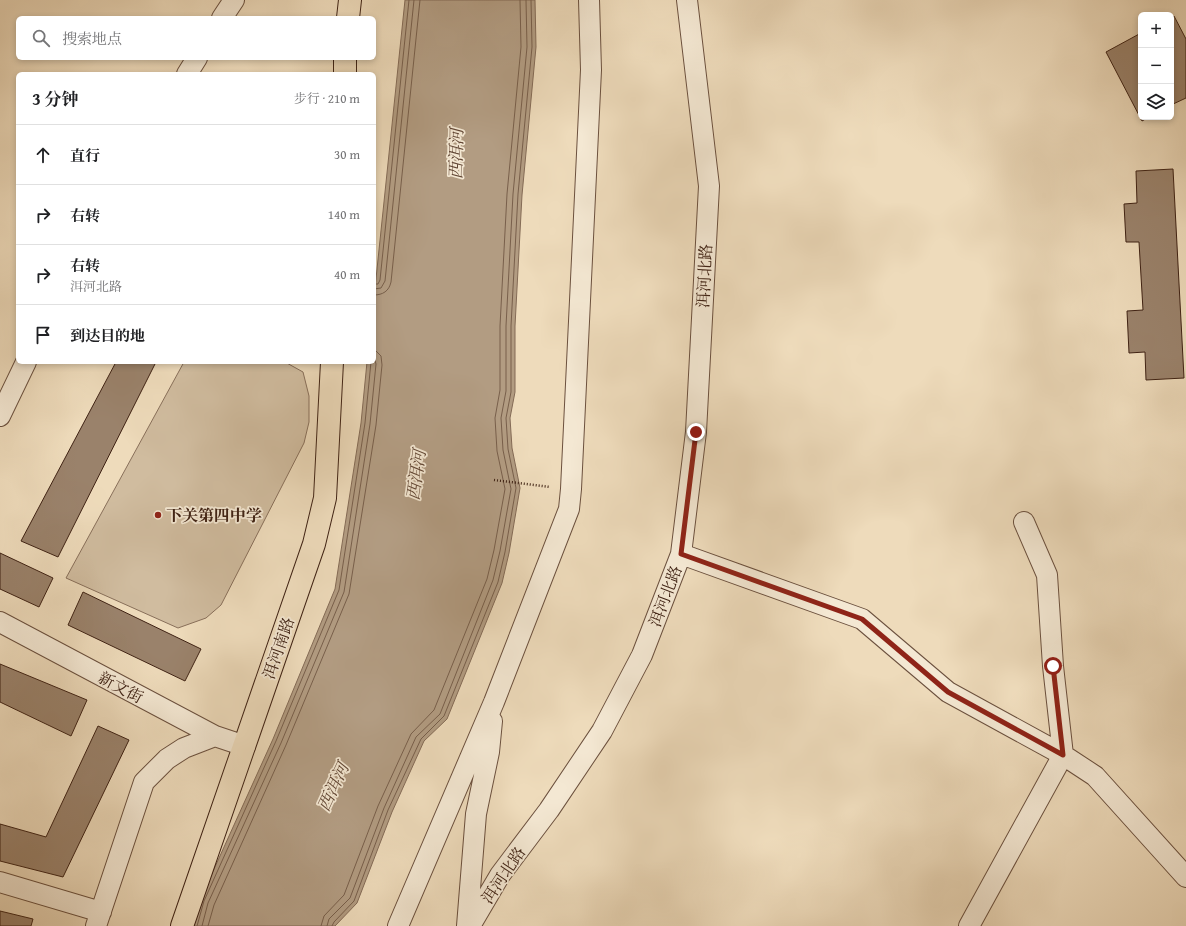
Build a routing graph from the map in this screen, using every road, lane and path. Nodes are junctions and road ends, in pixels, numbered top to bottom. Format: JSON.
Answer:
{"nodes":[{"id":1,"x":234,"y":0,"type":"edge"},
{"id":2,"x":350,"y":0,"type":"edge"},
{"id":3,"x":589,"y":0,"type":"edge"},
{"id":4,"x":687,"y":0,"type":"edge"},
{"id":5,"x":223,"y":16,"type":"edge"},
{"id":6,"x":348,"y":16,"type":"edge"},
{"id":7,"x":196,"y":60,"type":"edge"},
{"id":8,"x":345,"y":60,"type":"edge"},
{"id":9,"x":188,"y":72,"type":"edge"},
{"id":10,"x":345,"y":72,"type":"edge"},
{"id":11,"x":25,"y":364,"type":"edge"},
{"id":12,"x":332,"y":364,"type":"edge"},
{"id":13,"x":0,"y":416,"type":"edge"},
{"id":14,"x":494,"y":480,"type":"dead end"},
{"id":15,"x":571,"y":489,"type":"junction"},
{"id":16,"x":1024,"y":522,"type":"dead end"},
{"id":17,"x":681,"y":554,"type":"junction"},
{"id":18,"x":0,"y":622,"type":"edge"},
{"id":19,"x":494,"y":702,"type":"junction"},
{"id":20,"x":215,"y":736,"type":"junction"},
{"id":21,"x":245,"y":746,"type":"junction"},
{"id":22,"x":1063,"y":755,"type":"junction"},
{"id":23,"x":1186,"y":877,"type":"edge"},
{"id":24,"x":0,"y":882,"type":"edge"},
{"id":25,"x":99,"y":919,"type":"edge"},
{"id":26,"x":182,"y":926,"type":"edge"},
{"id":27,"x":398,"y":926,"type":"edge"},
{"id":28,"x":469,"y":926,"type":"edge"},
{"id":29,"x":969,"y":926,"type":"edge"}],
"edges":[{"from":1,"to":5,"type":"street"},
{"from":2,"to":6,"type":"main road"},
{"from":3,"to":15,"type":"street"},
{"from":4,"to":17,"type":"street","name":"洱河北路"},
{"from":7,"to":9,"type":"street"},
{"from":8,"to":10,"type":"main road"},
{"from":11,"to":13,"type":"street"},
{"from":12,"to":21,"type":"main road","name":"洱河南路"},
{"from":14,"to":15,"type":"path"},
{"from":15,"to":19,"type":"street"},
{"from":16,"to":22,"type":"street"},
{"from":17,"to":22,"type":"street"},
{"from":17,"to":28,"type":"street","name":"洱河北路"},
{"from":18,"to":20,"type":"street","name":"新文街"},
{"from":19,"to":27,"type":"street"},
{"from":19,"to":28,"type":"street"},
{"from":20,"to":21,"type":"street","name":"新文街"},
{"from":20,"to":25,"type":"street"},
{"from":21,"to":26,"type":"main road","name":"洱河南路"},
{"from":22,"to":23,"type":"street"},
{"from":22,"to":29,"type":"street"},
{"from":24,"to":25,"type":"street"}]}
